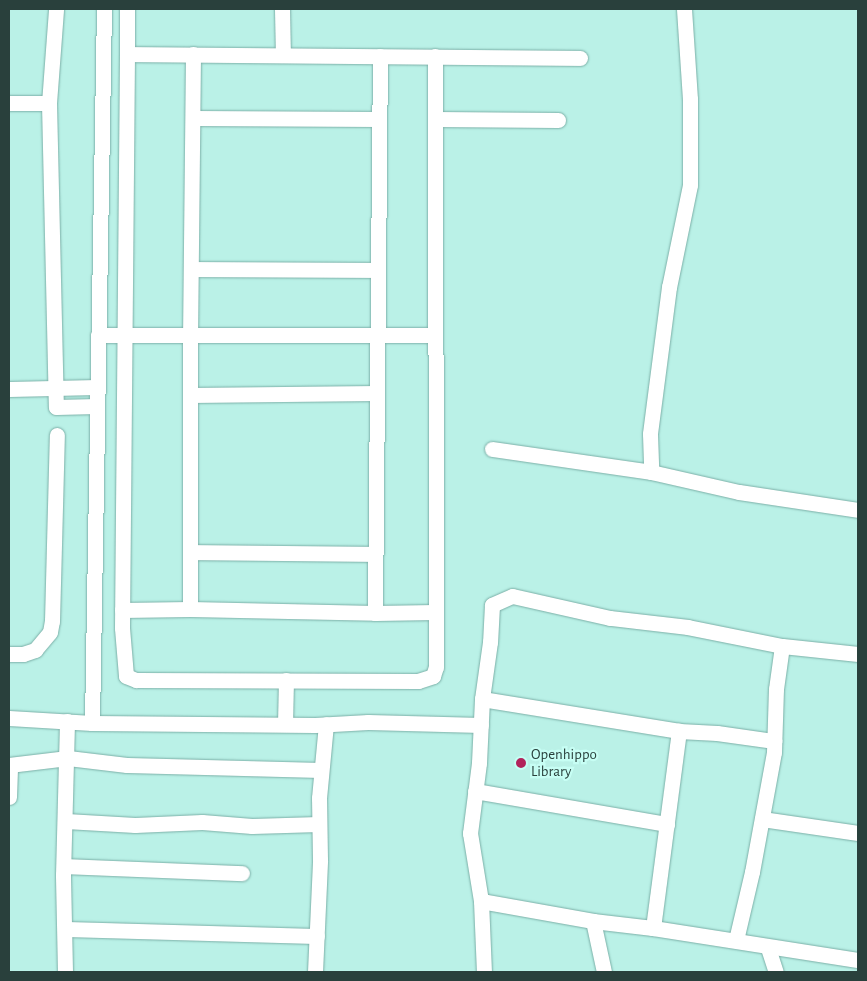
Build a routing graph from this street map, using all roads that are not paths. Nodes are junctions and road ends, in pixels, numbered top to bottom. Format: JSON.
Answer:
{"nodes":[{"id":1,"x":56,"y":9,"type":"edge"},
{"id":2,"x":104,"y":9,"type":"edge"},
{"id":3,"x":127,"y":9,"type":"edge"},
{"id":4,"x":282,"y":9,"type":"edge"},
{"id":5,"x":684,"y":9,"type":"edge"},
{"id":6,"x":127,"y":54,"type":"junction"},
{"id":7,"x":194,"y":54,"type":"junction"},
{"id":8,"x":282,"y":55,"type":"junction"},
{"id":9,"x":380,"y":56,"type":"junction"},
{"id":10,"x":435,"y":56,"type":"junction"},
{"id":11,"x":580,"y":58,"type":"dead end"},
{"id":12,"x":9,"y":103,"type":"edge"},
{"id":13,"x":49,"y":103,"type":"junction"},
{"id":14,"x":193,"y":118,"type":"junction"},
{"id":15,"x":379,"y":119,"type":"junction"},
{"id":16,"x":435,"y":119,"type":"junction"},
{"id":17,"x":558,"y":120,"type":"dead end"},
{"id":18,"x":191,"y":269,"type":"junction"},
{"id":19,"x":378,"y":270,"type":"junction"},
{"id":20,"x":123,"y":334,"type":"junction"},
{"id":21,"x":190,"y":334,"type":"junction"},
{"id":22,"x":98,"y":335,"type":"junction"},
{"id":23,"x":435,"y":335,"type":"junction"},
{"id":24,"x":377,"y":336,"type":"junction"},
{"id":25,"x":97,"y":387,"type":"junction"},
{"id":26,"x":56,"y":388,"type":"junction"},
{"id":27,"x":9,"y":390,"type":"edge"},
{"id":28,"x":377,"y":393,"type":"junction"},
{"id":29,"x":190,"y":395,"type":"junction"},
{"id":30,"x":97,"y":406,"type":"junction"},
{"id":31,"x":57,"y":434,"type":"dead end"},
{"id":32,"x":492,"y":449,"type":"dead end"},
{"id":33,"x":651,"y":472,"type":"junction"},
{"id":34,"x":858,"y":510,"type":"edge"},
{"id":35,"x":190,"y":552,"type":"junction"},
{"id":36,"x":376,"y":554,"type":"junction"},
{"id":37,"x":190,"y":609,"type":"junction"},
{"id":38,"x":122,"y":610,"type":"junction"},
{"id":39,"x":435,"y":612,"type":"junction"},
{"id":40,"x":375,"y":613,"type":"junction"},
{"id":41,"x":782,"y":646,"type":"junction"},
{"id":42,"x":9,"y":654,"type":"edge"},
{"id":43,"x":858,"y":656,"type":"edge"},
{"id":44,"x":286,"y":680,"type":"junction"},
{"id":45,"x":482,"y":699,"type":"junction"},
{"id":46,"x":9,"y":718,"type":"edge"},
{"id":47,"x":67,"y":721,"type":"junction"},
{"id":48,"x":92,"y":723,"type":"junction"},
{"id":49,"x":286,"y":724,"type":"junction"},
{"id":50,"x":326,"y":724,"type":"junction"},
{"id":51,"x":480,"y":725,"type":"junction"},
{"id":52,"x":679,"y":731,"type":"junction"},
{"id":53,"x":774,"y":741,"type":"junction"},
{"id":54,"x":68,"y":758,"type":"junction"},
{"id":55,"x":10,"y":765,"type":"edge"},
{"id":56,"x":322,"y":770,"type":"junction"},
{"id":57,"x":475,"y":791,"type":"junction"},
{"id":58,"x":9,"y":798,"type":"edge"},
{"id":59,"x":762,"y":819,"type":"junction"},
{"id":60,"x":66,"y":821,"type":"junction"},
{"id":61,"x":320,"y":824,"type":"junction"},
{"id":62,"x":667,"y":824,"type":"junction"},
{"id":63,"x":858,"y":833,"type":"edge"},
{"id":64,"x":64,"y":866,"type":"junction"},
{"id":65,"x":242,"y":873,"type":"dead end"},
{"id":66,"x":481,"y":901,"type":"junction"},
{"id":67,"x":593,"y":921,"type":"junction"},
{"id":68,"x":653,"y":928,"type":"junction"},
{"id":69,"x":65,"y":930,"type":"junction"},
{"id":70,"x":317,"y":936,"type":"junction"},
{"id":71,"x":736,"y":940,"type":"junction"},
{"id":72,"x":768,"y":948,"type":"junction"},
{"id":73,"x":858,"y":960,"type":"edge"},
{"id":74,"x":65,"y":972,"type":"edge"},
{"id":75,"x":314,"y":972,"type":"edge"},
{"id":76,"x":484,"y":972,"type":"edge"},
{"id":77,"x":604,"y":972,"type":"edge"},
{"id":78,"x":776,"y":972,"type":"edge"}],
"edges":[{"from":1,"to":13,"type":"street"},
{"from":2,"to":22,"type":"street"},
{"from":3,"to":6,"type":"street"},
{"from":4,"to":8,"type":"street"},
{"from":5,"to":33,"type":"street"},
{"from":6,"to":7,"type":"street"},
{"from":6,"to":20,"type":"street"},
{"from":7,"to":8,"type":"street"},
{"from":7,"to":14,"type":"street"},
{"from":8,"to":9,"type":"street"},
{"from":9,"to":10,"type":"street"},
{"from":9,"to":15,"type":"street"},
{"from":10,"to":11,"type":"street"},
{"from":10,"to":16,"type":"street"},
{"from":12,"to":13,"type":"street"},
{"from":13,"to":26,"type":"street"},
{"from":14,"to":15,"type":"street"},
{"from":14,"to":18,"type":"street"},
{"from":15,"to":19,"type":"street"},
{"from":16,"to":17,"type":"street"},
{"from":16,"to":23,"type":"street"},
{"from":18,"to":19,"type":"street"},
{"from":18,"to":21,"type":"street"},
{"from":19,"to":24,"type":"street"},
{"from":20,"to":21,"type":"street"},
{"from":20,"to":22,"type":"street"},
{"from":20,"to":38,"type":"street"},
{"from":21,"to":24,"type":"street"},
{"from":21,"to":29,"type":"street"},
{"from":22,"to":25,"type":"street"},
{"from":23,"to":24,"type":"street"},
{"from":23,"to":39,"type":"street"},
{"from":24,"to":28,"type":"street"},
{"from":25,"to":26,"type":"street"},
{"from":25,"to":30,"type":"street"},
{"from":26,"to":27,"type":"street"},
{"from":26,"to":30,"type":"street"},
{"from":28,"to":29,"type":"street"},
{"from":28,"to":36,"type":"street"},
{"from":29,"to":35,"type":"street"},
{"from":30,"to":48,"type":"street"},
{"from":31,"to":42,"type":"street"},
{"from":32,"to":33,"type":"street"},
{"from":33,"to":34,"type":"street"},
{"from":35,"to":36,"type":"street"},
{"from":35,"to":37,"type":"street"},
{"from":36,"to":40,"type":"street"},
{"from":37,"to":38,"type":"street"},
{"from":37,"to":40,"type":"street"},
{"from":38,"to":44,"type":"street"},
{"from":39,"to":40,"type":"street"},
{"from":39,"to":44,"type":"street"},
{"from":41,"to":43,"type":"street"},
{"from":41,"to":45,"type":"street"},
{"from":41,"to":53,"type":"street"},
{"from":44,"to":49,"type":"street"},
{"from":45,"to":51,"type":"street"},
{"from":45,"to":52,"type":"street"},
{"from":46,"to":47,"type":"street"},
{"from":47,"to":48,"type":"street"},
{"from":47,"to":54,"type":"street"},
{"from":48,"to":49,"type":"street"},
{"from":49,"to":50,"type":"street"},
{"from":50,"to":51,"type":"street"},
{"from":50,"to":56,"type":"street"},
{"from":51,"to":57,"type":"street"},
{"from":52,"to":53,"type":"street"},
{"from":52,"to":62,"type":"street"},
{"from":53,"to":59,"type":"street"},
{"from":54,"to":55,"type":"street"},
{"from":54,"to":56,"type":"street"},
{"from":54,"to":60,"type":"street"},
{"from":55,"to":58,"type":"street"},
{"from":56,"to":61,"type":"street"},
{"from":57,"to":62,"type":"street"},
{"from":57,"to":66,"type":"street"},
{"from":59,"to":63,"type":"street"},
{"from":59,"to":71,"type":"street"},
{"from":60,"to":61,"type":"street"},
{"from":60,"to":64,"type":"street"},
{"from":61,"to":70,"type":"street"},
{"from":62,"to":68,"type":"street"},
{"from":64,"to":65,"type":"street"},
{"from":64,"to":69,"type":"street"},
{"from":66,"to":67,"type":"street"},
{"from":66,"to":76,"type":"street"},
{"from":67,"to":68,"type":"street"},
{"from":67,"to":77,"type":"street"},
{"from":68,"to":71,"type":"street"},
{"from":69,"to":70,"type":"street"},
{"from":69,"to":74,"type":"street"},
{"from":70,"to":75,"type":"street"},
{"from":71,"to":72,"type":"street"},
{"from":72,"to":73,"type":"street"},
{"from":72,"to":78,"type":"street"}]}
